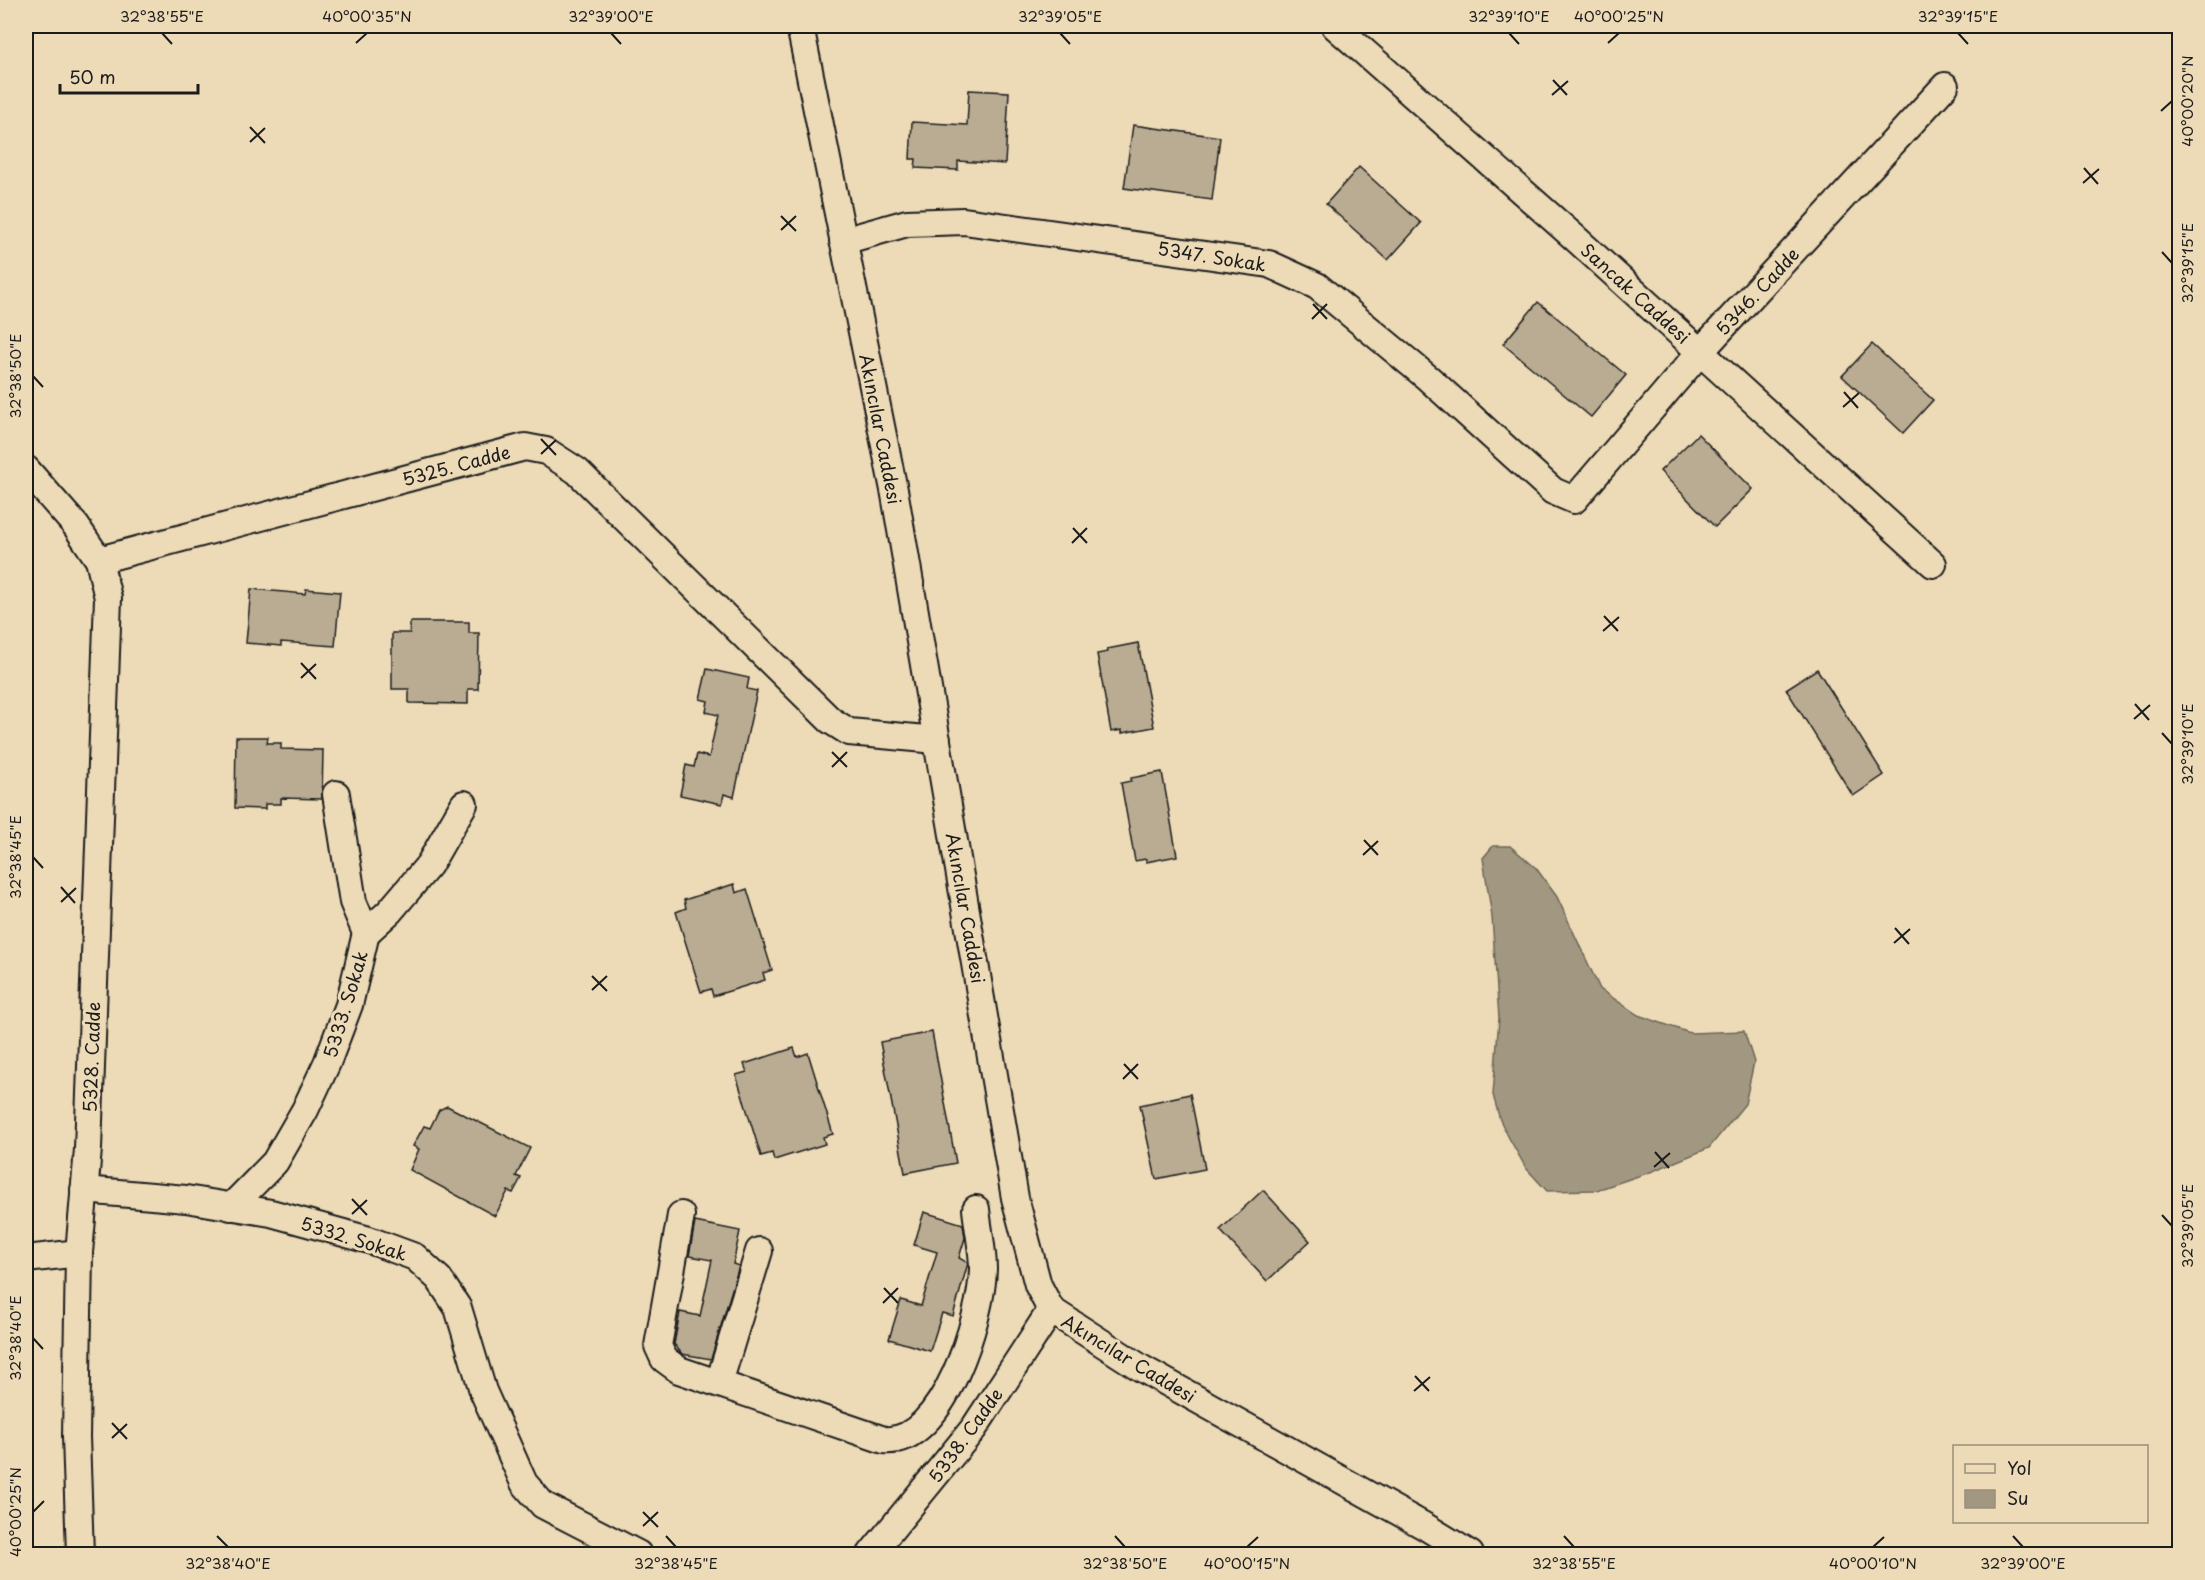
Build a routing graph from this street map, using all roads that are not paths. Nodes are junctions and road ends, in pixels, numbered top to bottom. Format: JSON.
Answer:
{"nodes":[{"id":1,"x":800,"y":26,"type":"edge"},
{"id":2,"x":1335,"y":26,"type":"edge"},
{"id":3,"x":1945,"y":86,"type":"dead end"},
{"id":4,"x":843,"y":241,"type":"junction"},
{"id":5,"x":1700,"y":352,"type":"junction"},
{"id":6,"x":26,"y":469,"type":"edge"},
{"id":7,"x":1574,"y":500,"type":"joint"},
{"id":8,"x":99,"y":560,"type":"junction"},
{"id":9,"x":1934,"y":564,"type":"dead end"},
{"id":10,"x":937,"y":740,"type":"junction"},
{"id":11,"x":336,"y":794,"type":"dead end"},
{"id":12,"x":464,"y":804,"type":"dead end"},
{"id":13,"x":366,"y":933,"type":"junction"},
{"id":14,"x":84,"y":1190,"type":"junction"},
{"id":15,"x":231,"y":1206,"type":"junction"},
{"id":16,"x":976,"y":1209,"type":"dead end"},
{"id":17,"x":681,"y":1215,"type":"dead end"},
{"id":18,"x":759,"y":1251,"type":"dead end"},
{"id":19,"x":79,"y":1253,"type":"junction"},
{"id":20,"x":26,"y":1259,"type":"edge"},
{"id":21,"x":1051,"y":1310,"type":"junction"},
{"id":22,"x":719,"y":1383,"type":"junction"},
{"id":23,"x":920,"y":1426,"type":"junction"},
{"id":24,"x":954,"y":1451,"type":"junction"},
{"id":25,"x":80,"y":1554,"type":"edge"},
{"id":26,"x":638,"y":1554,"type":"edge"},
{"id":27,"x":871,"y":1554,"type":"edge"},
{"id":28,"x":1470,"y":1554,"type":"edge"}],
"edges":[{"from":1,"to":4,"type":"street","name":"Akıncılar Caddesi"},
{"from":2,"to":5,"type":"street","name":"Sancak Caddesi"},
{"from":3,"to":5,"type":"street","name":"5346. Cadde"},
{"from":4,"to":7,"type":"street","name":"5347. Sokak"},
{"from":4,"to":10,"type":"street","name":"Akıncılar Caddesi"},
{"from":5,"to":7,"type":"street","name":"5346. Cadde"},
{"from":5,"to":9,"type":"street","name":"Sancak Caddesi"},
{"from":6,"to":8,"type":"street"},
{"from":8,"to":10,"type":"street","name":"5325. Cadde"},
{"from":8,"to":14,"type":"street","name":"5328. Cadde"},
{"from":10,"to":21,"type":"street","name":"Akıncılar Caddesi"},
{"from":11,"to":13,"type":"street"},
{"from":12,"to":13,"type":"street","name":"5333. Sokak"},
{"from":13,"to":15,"type":"street","name":"5333. Sokak"},
{"from":14,"to":15,"type":"street","name":"5332. Sokak"},
{"from":14,"to":19,"type":"street","name":"5328. Cadde"},
{"from":15,"to":26,"type":"street","name":"5332. Sokak"},
{"from":16,"to":23,"type":"street"},
{"from":17,"to":22,"type":"street"},
{"from":18,"to":22,"type":"street"},
{"from":19,"to":20,"type":"street"},
{"from":19,"to":25,"type":"street","name":"5328. Cadde"},
{"from":21,"to":24,"type":"street","name":"5338. Cadde"},
{"from":21,"to":28,"type":"street","name":"Akıncılar Caddesi"},
{"from":22,"to":23,"type":"street"},
{"from":23,"to":24,"type":"street"},
{"from":24,"to":27,"type":"street","name":"5338. Cadde"}]}
